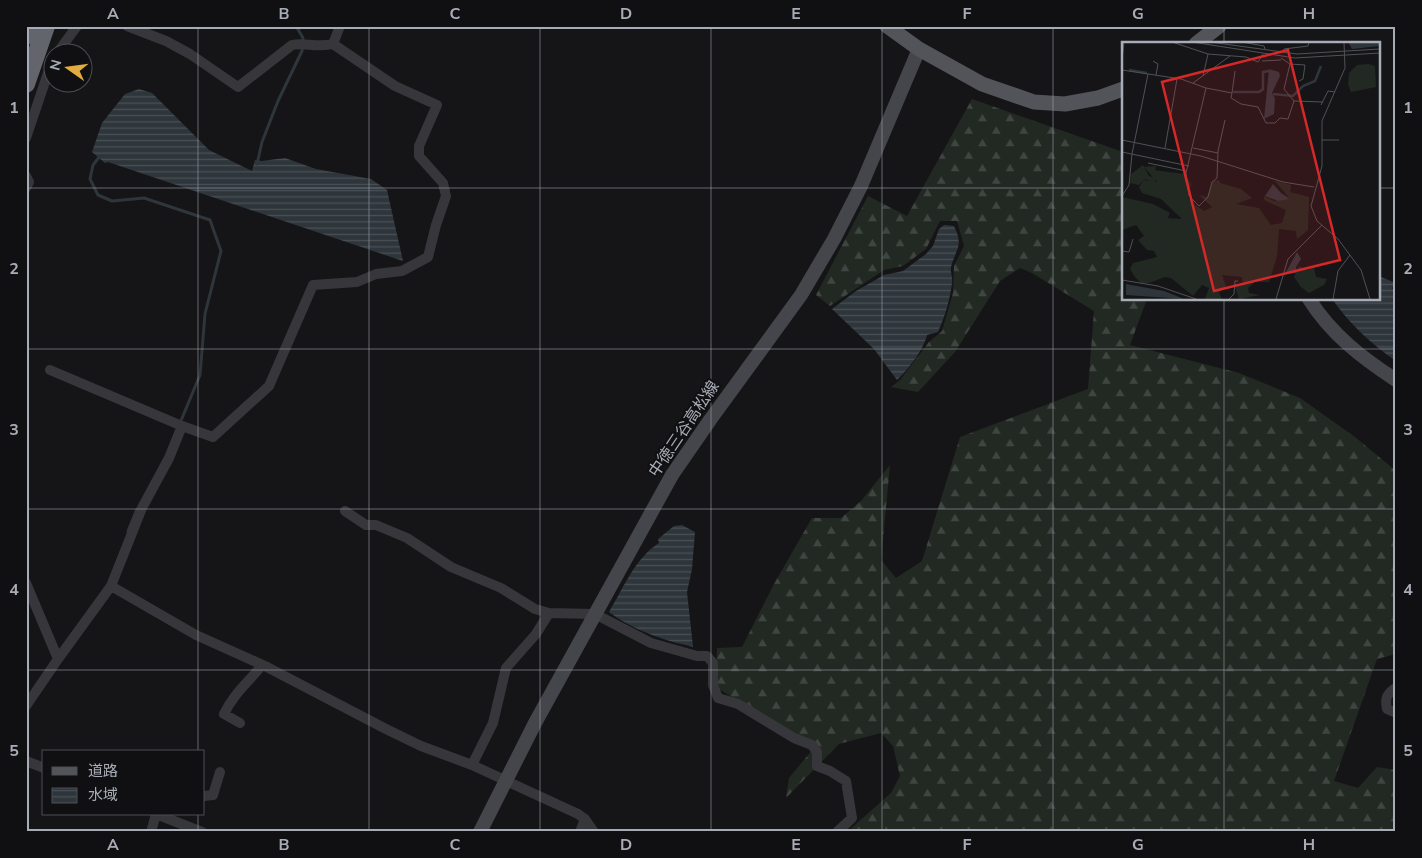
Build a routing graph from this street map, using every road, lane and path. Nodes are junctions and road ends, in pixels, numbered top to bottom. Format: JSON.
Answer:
{"nodes":[{"id":1,"x":30,"y":26,"type":"edge"},
{"id":2,"x":46,"y":26,"type":"edge"},
{"id":3,"x":77,"y":26,"type":"edge"},
{"id":4,"x":127,"y":26,"type":"edge"},
{"id":5,"x":340,"y":26,"type":"edge"},
{"id":6,"x":887,"y":26,"type":"edge"},
{"id":7,"x":1219,"y":26,"type":"edge"},
{"id":8,"x":26,"y":36,"type":"edge"},
{"id":9,"x":48,"y":42,"type":"edge"},
{"id":10,"x":64,"y":42,"type":"edge"},
{"id":11,"x":1199,"y":42,"type":"edge"},
{"id":12,"x":333,"y":44,"type":"junction"},
{"id":13,"x":919,"y":49,"type":"junction"},
{"id":14,"x":42,"y":67,"type":"edge"},
{"id":15,"x":26,"y":84,"type":"edge"},
{"id":16,"x":42,"y":85,"type":"edge"},
{"id":17,"x":1122,"y":89,"type":"edge"},
{"id":18,"x":26,"y":138,"type":"edge"},
{"id":19,"x":26,"y":176,"type":"edge"},
{"id":20,"x":26,"y":188,"type":"edge"},
{"id":21,"x":1310,"y":300,"type":"edge"},
{"id":22,"x":50,"y":370,"type":"dead end"},
{"id":23,"x":1396,"y":380,"type":"edge"},
{"id":24,"x":182,"y":426,"type":"junction"},
{"id":25,"x":346,"y":511,"type":"dead end"},
{"id":26,"x":26,"y":584,"type":"edge"},
{"id":27,"x":111,"y":586,"type":"junction"},
{"id":28,"x":549,"y":613,"type":"junction"},
{"id":29,"x":595,"y":614,"type":"junction"},
{"id":30,"x":58,"y":659,"type":"junction"},
{"id":31,"x":262,"y":665,"type":"junction"},
{"id":32,"x":1394,"y":689,"type":"dead end"},
{"id":33,"x":26,"y":706,"type":"edge"},
{"id":34,"x":1396,"y":713,"type":"edge"},
{"id":35,"x":240,"y":723,"type":"dead end"},
{"id":36,"x":26,"y":761,"type":"edge"},
{"id":37,"x":472,"y":765,"type":"junction"},
{"id":38,"x":42,"y":767,"type":"edge"},
{"id":39,"x":220,"y":772,"type":"dead end"},
{"id":40,"x":505,"y":781,"type":"junction"},
{"id":41,"x":205,"y":796,"type":"edge"},
{"id":42,"x":159,"y":816,"type":"edge"},
{"id":43,"x":162,"y":816,"type":"edge"},
{"id":44,"x":585,"y":819,"type":"junction"},
{"id":45,"x":151,"y":832,"type":"edge"},
{"id":46,"x":202,"y":832,"type":"edge"},
{"id":47,"x":480,"y":832,"type":"edge"},
{"id":48,"x":580,"y":832,"type":"edge"},
{"id":49,"x":594,"y":832,"type":"edge"},
{"id":50,"x":837,"y":832,"type":"edge"}],
"edges":[{"from":1,"to":8,"type":"highway"},
{"from":2,"to":9,"type":"highway"},
{"from":3,"to":10,"type":"street"},
{"from":4,"to":12,"type":"street"},
{"from":5,"to":12,"type":"street"},
{"from":6,"to":13,"type":"main road"},
{"from":7,"to":11,"type":"main road"},
{"from":12,"to":24,"type":"street"},
{"from":13,"to":17,"type":"main road"},
{"from":13,"to":29,"type":"main road","name":"中徳三谷高松線"},
{"from":14,"to":15,"type":"highway"},
{"from":16,"to":18,"type":"street"},
{"from":19,"to":20,"type":"street"},
{"from":21,"to":23,"type":"main road"},
{"from":22,"to":24,"type":"street"},
{"from":24,"to":27,"type":"street"},
{"from":25,"to":28,"type":"street"},
{"from":26,"to":30,"type":"street"},
{"from":27,"to":30,"type":"street"},
{"from":27,"to":31,"type":"street"},
{"from":28,"to":29,"type":"street"},
{"from":28,"to":37,"type":"street"},
{"from":29,"to":40,"type":"main road","name":"中徳三谷高松線"},
{"from":29,"to":50,"type":"street"},
{"from":30,"to":33,"type":"street"},
{"from":31,"to":35,"type":"street"},
{"from":31,"to":37,"type":"street"},
{"from":32,"to":34,"type":"street"},
{"from":36,"to":38,"type":"street"},
{"from":37,"to":40,"type":"street"},
{"from":39,"to":41,"type":"street"},
{"from":40,"to":44,"type":"street"},
{"from":40,"to":47,"type":"main road","name":"中徳三谷高松線"},
{"from":42,"to":45,"type":"street"},
{"from":43,"to":46,"type":"street"},
{"from":44,"to":48,"type":"street"},
{"from":44,"to":49,"type":"street"}]}
